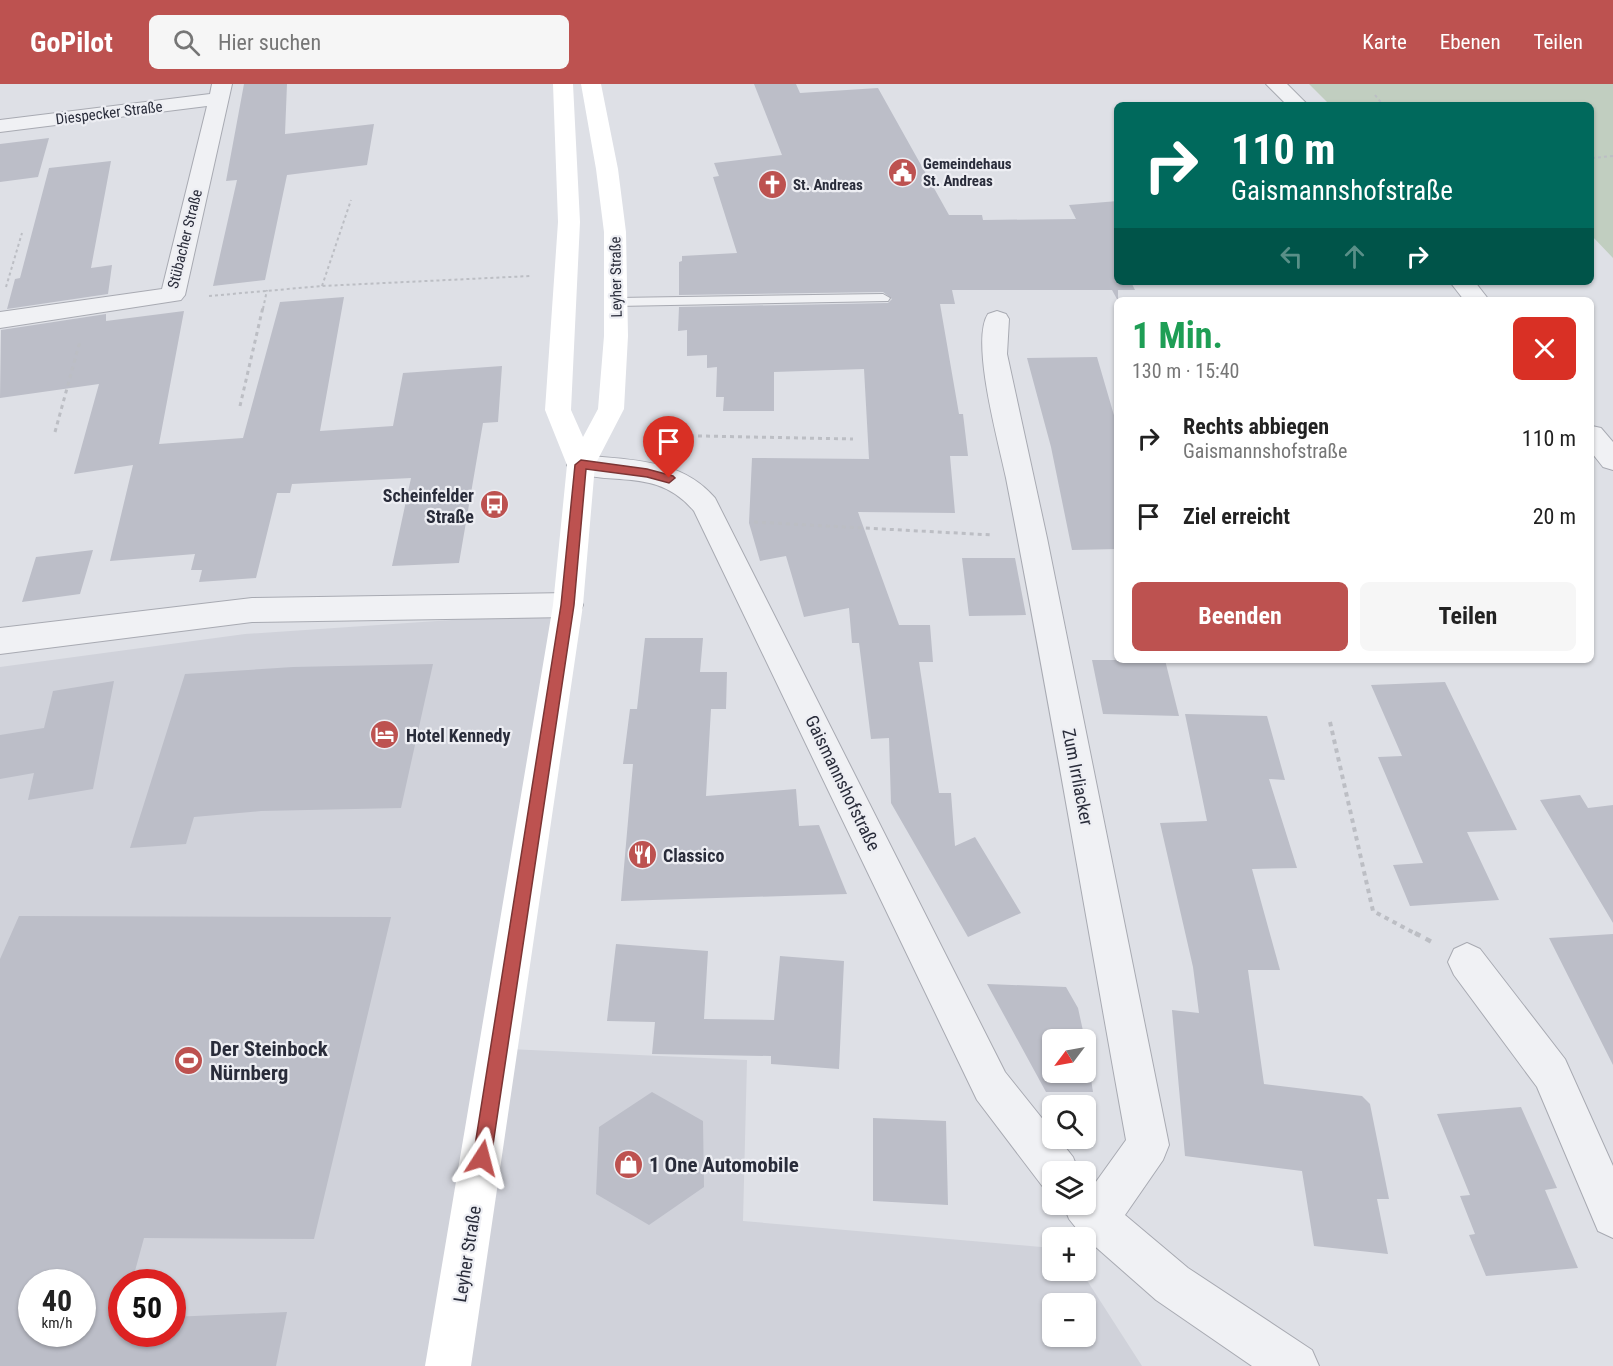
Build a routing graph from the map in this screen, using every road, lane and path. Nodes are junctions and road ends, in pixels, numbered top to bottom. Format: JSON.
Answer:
{"nodes":[{"id":1,"x":563,"y":84,"type":"edge"},
{"id":2,"x":591,"y":84,"type":"edge"},
{"id":3,"x":1276,"y":84,"type":"edge"},
{"id":4,"x":220,"y":92,"type":"edge"},
{"id":5,"x":1375,"y":95,"type":"dead end"},
{"id":6,"x":1295,"y":102,"type":"edge"},
{"id":7,"x":1381,"y":102,"type":"edge"},
{"id":8,"x":0,"y":126,"type":"edge"},
{"id":9,"x":1613,"y":156,"type":"edge"},
{"id":10,"x":1594,"y":158,"type":"edge"},
{"id":11,"x":351,"y":200,"type":"dead end"},
{"id":12,"x":22,"y":233,"type":"dead end"},
{"id":13,"x":532,"y":276,"type":"dead end"},
{"id":14,"x":1464,"y":285,"type":"edge"},
{"id":15,"x":322,"y":286,"type":"junction"},
{"id":16,"x":6,"y":288,"type":"dead end"},
{"id":17,"x":267,"y":290,"type":"junction"},
{"id":18,"x":172,"y":295,"type":"junction"},
{"id":19,"x":1474,"y":297,"type":"edge"},
{"id":20,"x":883,"y":298,"type":"dead end"},
{"id":21,"x":617,"y":302,"type":"junction"},
{"id":22,"x":89,"y":307,"type":"junction"},
{"id":23,"x":0,"y":320,"type":"edge"},
{"id":24,"x":997,"y":320,"type":"dead end"},
{"id":25,"x":240,"y":406,"type":"dead end"},
{"id":26,"x":55,"y":432,"type":"dead end"},
{"id":27,"x":649,"y":435,"type":"dead end"},
{"id":28,"x":1594,"y":437,"type":"edge"},
{"id":29,"x":853,"y":439,"type":"dead end"},
{"id":30,"x":1613,"y":460,"type":"edge"},
{"id":31,"x":581,"y":465,"type":"junction"},
{"id":32,"x":714,"y":520,"type":"junction"},
{"id":33,"x":1032,"y":538,"type":"junction"},
{"id":34,"x":568,"y":605,"type":"junction"},
{"id":35,"x":0,"y":641,"type":"edge"},
{"id":36,"x":1330,"y":722,"type":"dead end"},
{"id":37,"x":1467,"y":962,"type":"joint"},
{"id":38,"x":1050,"y":1161,"type":"edge"},
{"id":39,"x":1096,"y":1205,"type":"edge"},
{"id":40,"x":1093,"y":1215,"type":"edge"},
{"id":41,"x":1613,"y":1216,"type":"edge"},
{"id":42,"x":448,"y":1366,"type":"edge"},
{"id":43,"x":1296,"y":1366,"type":"edge"}],
"edges":[{"from":1,"to":31,"type":"main road","name":"Leyher Straße"},
{"from":2,"to":21,"type":"main road","name":"Leyher Straße"},
{"from":3,"to":6,"type":"street"},
{"from":4,"to":8,"type":"street","name":"Diespecker Straße"},
{"from":4,"to":18,"type":"street","name":"Stübacher Straße"},
{"from":5,"to":7,"type":"path"},
{"from":9,"to":10,"type":"path"},
{"from":11,"to":15,"type":"path"},
{"from":12,"to":16,"type":"path"},
{"from":13,"to":15,"type":"path"},
{"from":14,"to":19,"type":"street"},
{"from":15,"to":17,"type":"path"},
{"from":17,"to":18,"type":"path"},
{"from":17,"to":25,"type":"path"},
{"from":18,"to":22,"type":"street","name":"Stübacher Straße"},
{"from":20,"to":21,"type":"lane"},
{"from":21,"to":31,"type":"main road","name":"Leyher Straße"},
{"from":22,"to":23,"type":"street","name":"Stübacher Straße"},
{"from":22,"to":26,"type":"path"},
{"from":24,"to":33,"type":"street","name":"Zum Irrliacker"},
{"from":27,"to":29,"type":"path"},
{"from":28,"to":30,"type":"street"},
{"from":31,"to":32,"type":"street","name":"Gaismannshofstraße"},
{"from":31,"to":34,"type":"main road","name":"Leyher Straße"},
{"from":32,"to":33,"type":"path"},
{"from":32,"to":38,"type":"street","name":"Gaismannshofstraße"},
{"from":33,"to":39,"type":"street","name":"Zum Irrliacker"},
{"from":34,"to":35,"type":"street"},
{"from":34,"to":42,"type":"main road","name":"Leyher Straße"},
{"from":36,"to":37,"type":"path"},
{"from":37,"to":41,"type":"street"},
{"from":40,"to":43,"type":"street"}]}
